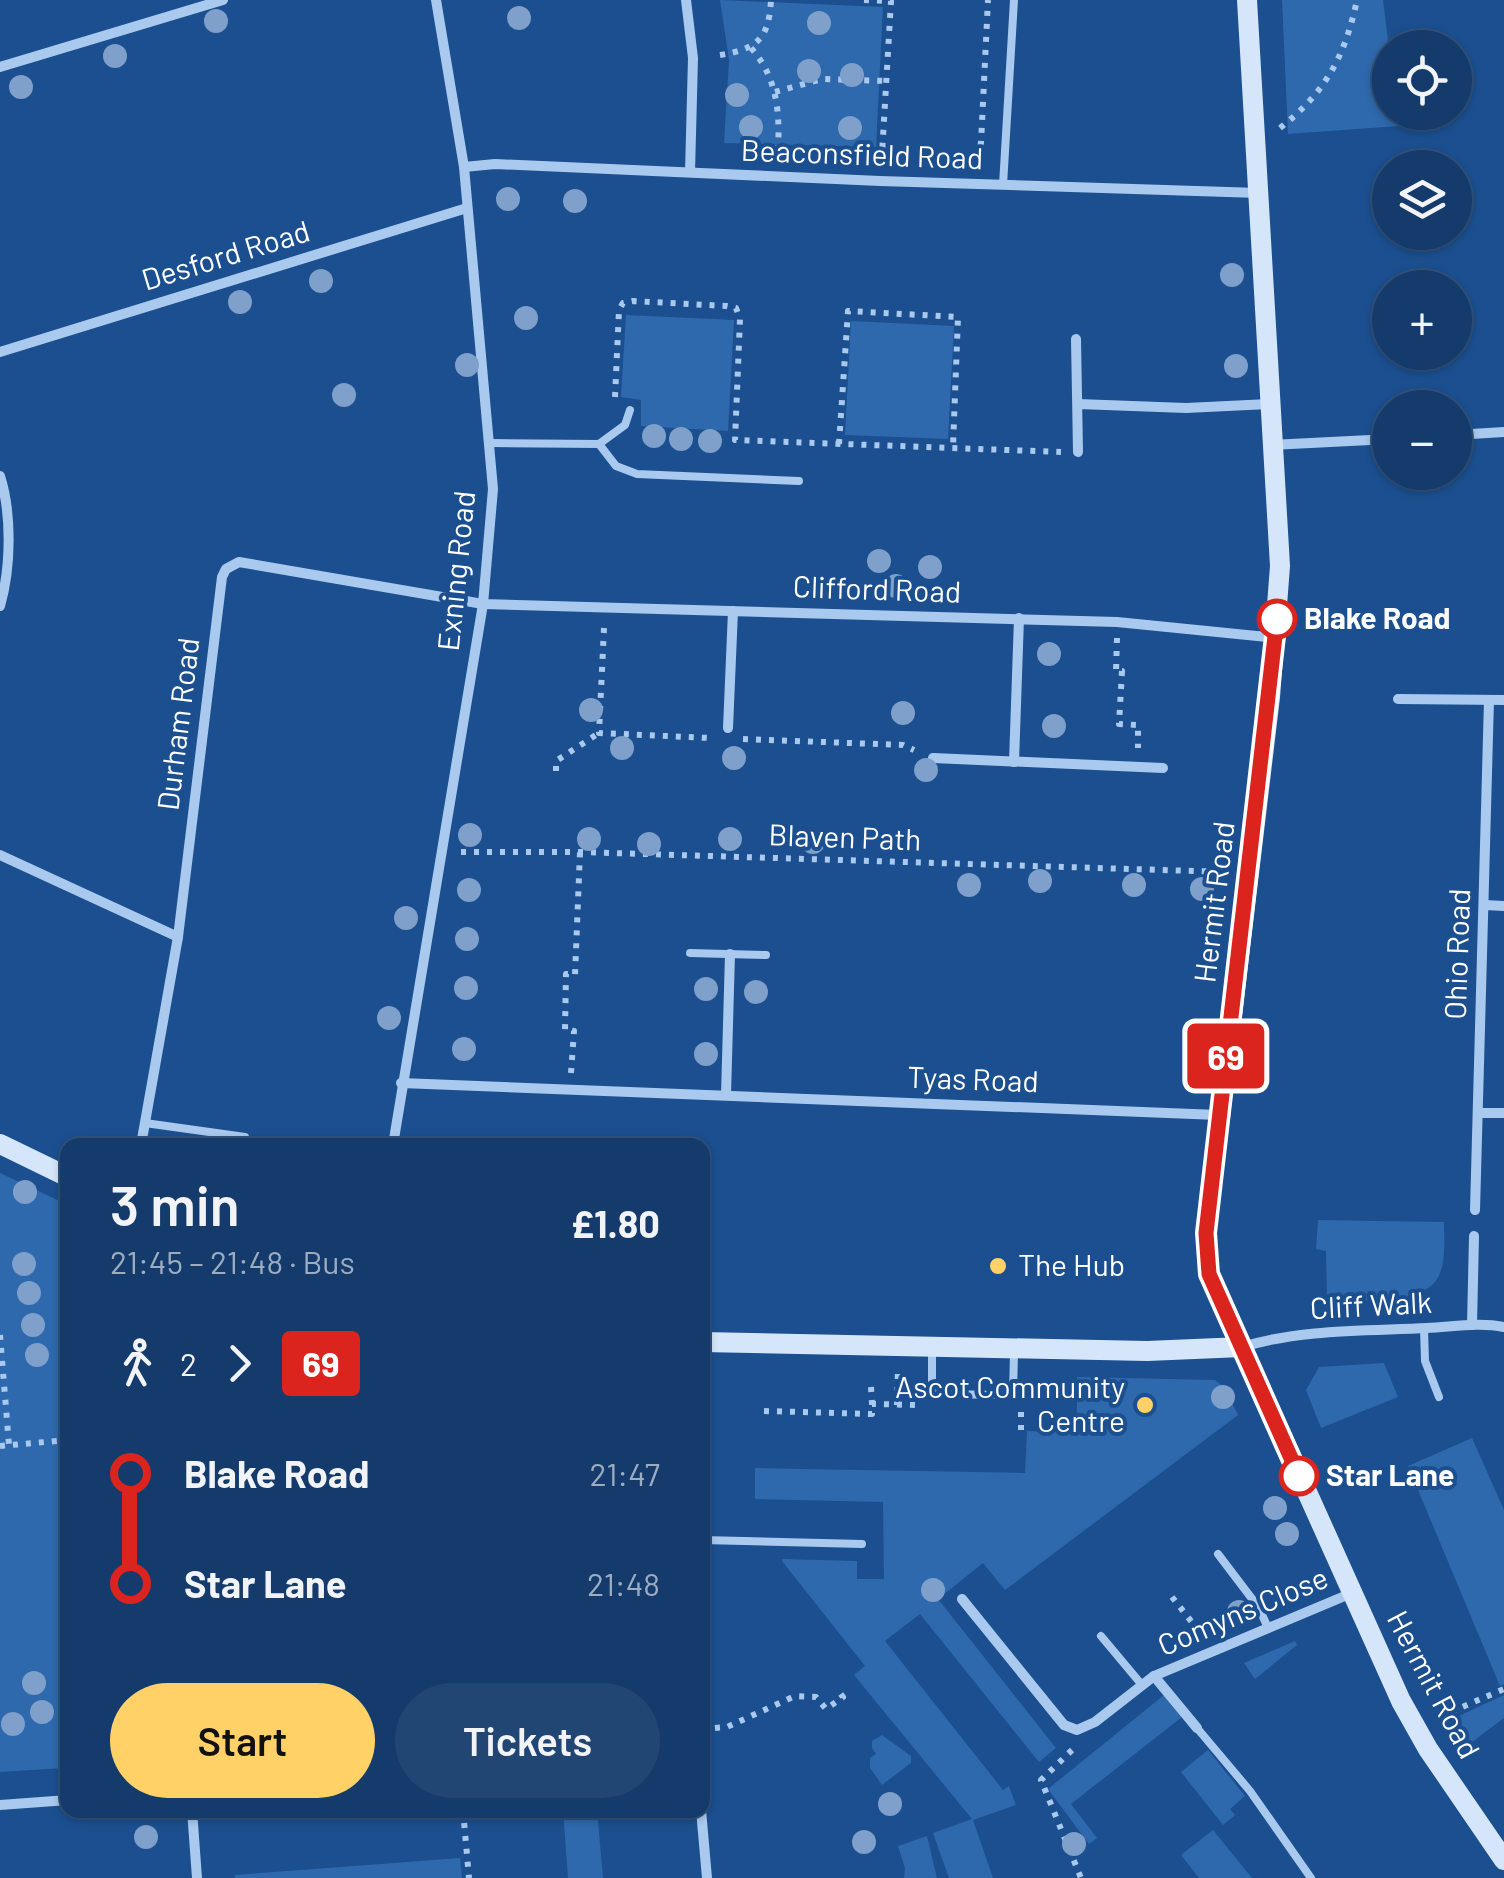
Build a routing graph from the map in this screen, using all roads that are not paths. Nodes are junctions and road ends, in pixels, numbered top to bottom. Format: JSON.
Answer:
{"nodes":[{"id":1,"x":222,"y":0,"type":"edge"},
{"id":2,"x":436,"y":0,"type":"edge"},
{"id":3,"x":686,"y":0,"type":"edge"},
{"id":4,"x":1014,"y":0,"type":"edge"},
{"id":5,"x":1248,"y":0,"type":"edge"},
{"id":6,"x":0,"y":67,"type":"edge"},
{"id":7,"x":464,"y":166,"type":"junction"},
{"id":8,"x":690,"y":172,"type":"junction"},
{"id":9,"x":1003,"y":185,"type":"junction"},
{"id":10,"x":1259,"y":193,"type":"junction"},
{"id":11,"x":467,"y":208,"type":"junction"},
{"id":12,"x":1076,"y":339,"type":"dead end"},
{"id":13,"x":0,"y":352,"type":"edge"},
{"id":14,"x":1078,"y":404,"type":"junction"},
{"id":15,"x":1269,"y":404,"type":"junction"},
{"id":16,"x":630,"y":410,"type":"road end"},
{"id":17,"x":1504,"y":432,"type":"edge"},
{"id":18,"x":1472,"y":434,"type":"edge"},
{"id":19,"x":1372,"y":440,"type":"edge"},
{"id":20,"x":491,"y":443,"type":"junction"},
{"id":21,"x":599,"y":444,"type":"junction"},
{"id":22,"x":1271,"y":445,"type":"junction"},
{"id":23,"x":1078,"y":452,"type":"road end"},
{"id":24,"x":0,"y":476,"type":"edge"},
{"id":25,"x":799,"y":481,"type":"dead end"},
{"id":26,"x":3,"y":557,"type":"edge"},
{"id":27,"x":483,"y":604,"type":"junction"},
{"id":28,"x":0,"y":606,"type":"edge"},
{"id":29,"x":734,"y":611,"type":"junction"},
{"id":30,"x":1019,"y":618,"type":"junction"},
{"id":31,"x":1276,"y":638,"type":"junction"},
{"id":32,"x":1398,"y":699,"type":"dead end"},
{"id":33,"x":1489,"y":700,"type":"junction"},
{"id":34,"x":1504,"y":700,"type":"edge"},
{"id":35,"x":728,"y":728,"type":"dead end"},
{"id":36,"x":932,"y":758,"type":"dead end"},
{"id":37,"x":1014,"y":762,"type":"junction"},
{"id":38,"x":1163,"y":768,"type":"dead end"},
{"id":39,"x":0,"y":855,"type":"edge"},
{"id":40,"x":1485,"y":906,"type":"junction"},
{"id":41,"x":1504,"y":906,"type":"edge"},
{"id":42,"x":178,"y":938,"type":"junction"},
{"id":43,"x":690,"y":953,"type":"dead end"},
{"id":44,"x":730,"y":954,"type":"junction"},
{"id":45,"x":766,"y":955,"type":"dead end"},
{"id":46,"x":401,"y":1083,"type":"junction"},
{"id":47,"x":726,"y":1096,"type":"junction"},
{"id":48,"x":1478,"y":1113,"type":"junction"},
{"id":49,"x":1504,"y":1113,"type":"edge"},
{"id":50,"x":1218,"y":1115,"type":"junction"},
{"id":51,"x":145,"y":1123,"type":"junction"},
{"id":52,"x":245,"y":1136,"type":"dead end"},
{"id":53,"x":143,"y":1138,"type":"edge"},
{"id":54,"x":394,"y":1138,"type":"edge"},
{"id":55,"x":0,"y":1144,"type":"edge"},
{"id":56,"x":60,"y":1173,"type":"edge"},
{"id":57,"x":1475,"y":1210,"type":"dead end"},
{"id":58,"x":1474,"y":1236,"type":"dead end"},
{"id":59,"x":1472,"y":1326,"type":"junction"},
{"id":60,"x":1504,"y":1327,"type":"edge"},
{"id":61,"x":1424,"y":1328,"type":"junction"},
{"id":62,"x":710,"y":1342,"type":"edge"},
{"id":63,"x":932,"y":1347,"type":"junction"},
{"id":64,"x":1242,"y":1347,"type":"junction"},
{"id":65,"x":1014,"y":1348,"type":"junction"},
{"id":66,"x":1439,"y":1397,"type":"dead end"},
{"id":67,"x":710,"y":1540,"type":"edge"},
{"id":68,"x":862,"y":1544,"type":"dead end"},
{"id":69,"x":1218,"y":1554,"type":"dead end"},
{"id":70,"x":1352,"y":1593,"type":"junction"},
{"id":71,"x":962,"y":1599,"type":"dead end"},
{"id":72,"x":1268,"y":1628,"type":"junction"},
{"id":73,"x":1101,"y":1636,"type":"dead end"},
{"id":74,"x":1154,"y":1676,"type":"junction"},
{"id":75,"x":1142,"y":1686,"type":"junction"},
{"id":76,"x":1197,"y":1728,"type":"joint"},
{"id":77,"x":60,"y":1801,"type":"edge"},
{"id":78,"x":0,"y":1805,"type":"edge"},
{"id":79,"x":193,"y":1818,"type":"edge"},
{"id":80,"x":702,"y":1818,"type":"edge"},
{"id":81,"x":1504,"y":1860,"type":"edge"},
{"id":82,"x":198,"y":1878,"type":"edge"},
{"id":83,"x":707,"y":1878,"type":"edge"},
{"id":84,"x":1311,"y":1878,"type":"edge"}],
"edges":[{"from":1,"to":6,"type":"street"},
{"from":2,"to":7,"type":"street","name":"Exning Road"},
{"from":3,"to":8,"type":"street"},
{"from":4,"to":9,"type":"lane"},
{"from":5,"to":10,"type":"street","name":"Hermit Road"},
{"from":7,"to":8,"type":"street","name":"Beaconsfield Road"},
{"from":7,"to":11,"type":"street","name":"Exning Road"},
{"from":8,"to":9,"type":"street","name":"Beaconsfield Road"},
{"from":9,"to":10,"type":"street","name":"Beaconsfield Road"},
{"from":10,"to":15,"type":"street","name":"Hermit Road"},
{"from":11,"to":13,"type":"street","name":"Desford Road"},
{"from":11,"to":20,"type":"street","name":"Exning Road"},
{"from":12,"to":14,"type":"street"},
{"from":14,"to":15,"type":"street"},
{"from":14,"to":23,"type":"street"},
{"from":15,"to":22,"type":"street","name":"Hermit Road"},
{"from":16,"to":21,"type":"lane"},
{"from":17,"to":18,"type":"street"},
{"from":19,"to":22,"type":"street"},
{"from":20,"to":21,"type":"lane"},
{"from":20,"to":27,"type":"street","name":"Exning Road"},
{"from":21,"to":25,"type":"lane"},
{"from":22,"to":31,"type":"street","name":"Hermit Road"},
{"from":24,"to":26,"type":"street"},
{"from":26,"to":28,"type":"street"},
{"from":27,"to":29,"type":"street","name":"Clifford Road"},
{"from":27,"to":42,"type":"street","name":"Durham Road"},
{"from":27,"to":46,"type":"street","name":"Exning Road"},
{"from":29,"to":30,"type":"street","name":"Clifford Road"},
{"from":29,"to":35,"type":"street"},
{"from":30,"to":31,"type":"street","name":"Clifford Road"},
{"from":30,"to":37,"type":"street"},
{"from":31,"to":50,"type":"street","name":"Hermit Road"},
{"from":32,"to":33,"type":"street"},
{"from":33,"to":34,"type":"street"},
{"from":33,"to":40,"type":"street","name":"Ohio Road"},
{"from":36,"to":37,"type":"street"},
{"from":37,"to":38,"type":"street"},
{"from":39,"to":42,"type":"street"},
{"from":40,"to":41,"type":"street"},
{"from":40,"to":48,"type":"street","name":"Ohio Road"},
{"from":42,"to":51,"type":"street","name":"Durham Road"},
{"from":43,"to":44,"type":"lane"},
{"from":44,"to":45,"type":"lane"},
{"from":44,"to":47,"type":"street"},
{"from":46,"to":47,"type":"street","name":"Tyas Road"},
{"from":46,"to":54,"type":"street","name":"Exning Road"},
{"from":47,"to":50,"type":"street","name":"Tyas Road"},
{"from":48,"to":49,"type":"street"},
{"from":48,"to":57,"type":"street","name":"Ohio Road"},
{"from":50,"to":64,"type":"street","name":"Hermit Road"},
{"from":51,"to":52,"type":"lane"},
{"from":51,"to":53,"type":"street","name":"Durham Road"},
{"from":55,"to":56,"type":"street"},
{"from":58,"to":59,"type":"street"},
{"from":59,"to":60,"type":"street","name":"Cliff Walk"},
{"from":59,"to":61,"type":"street","name":"Cliff Walk"},
{"from":61,"to":64,"type":"street","name":"Cliff Walk"},
{"from":61,"to":66,"type":"lane"},
{"from":62,"to":63,"type":"street"},
{"from":63,"to":65,"type":"street"},
{"from":63,"to":65,"type":"lane"},
{"from":64,"to":65,"type":"street"},
{"from":64,"to":70,"type":"street","name":"Hermit Road"},
{"from":67,"to":68,"type":"lane"},
{"from":69,"to":72,"type":"lane"},
{"from":70,"to":72,"type":"street","name":"Comyns Close"},
{"from":70,"to":81,"type":"street","name":"Hermit Road"},
{"from":71,"to":75,"type":"street","name":"Comyns Close"},
{"from":72,"to":74,"type":"street","name":"Comyns Close"},
{"from":73,"to":75,"type":"lane"},
{"from":74,"to":75,"type":"street","name":"Comyns Close"},
{"from":74,"to":76,"type":"street","name":"Comyns Close"},
{"from":76,"to":84,"type":"lane"},
{"from":77,"to":78,"type":"street"},
{"from":79,"to":82,"type":"street"},
{"from":80,"to":83,"type":"street"}]}
